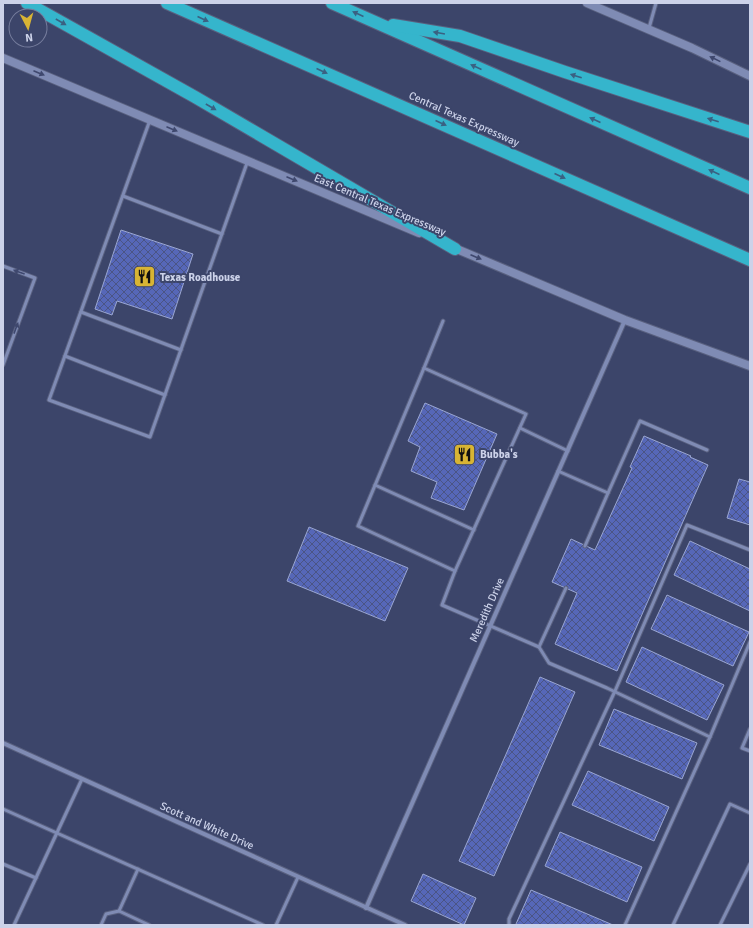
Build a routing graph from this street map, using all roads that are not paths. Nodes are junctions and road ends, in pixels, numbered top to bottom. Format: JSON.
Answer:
{"nodes":[{"id":1,"x":27,"y":3,"type":"edge"},
{"id":2,"x":167,"y":3,"type":"edge"},
{"id":3,"x":332,"y":3,"type":"edge"},
{"id":4,"x":588,"y":3,"type":"edge"},
{"id":5,"x":656,"y":3,"type":"edge"},
{"id":6,"x":375,"y":22,"type":"junction"},
{"id":7,"x":649,"y":30,"type":"junction"},
{"id":8,"x":3,"y":58,"type":"edge"},
{"id":9,"x":750,"y":76,"type":"edge"},
{"id":10,"x":150,"y":120,"type":"junction"},
{"id":11,"x":750,"y":132,"type":"edge"},
{"id":12,"x":248,"y":161,"type":"junction"},
{"id":13,"x":750,"y":188,"type":"edge"},
{"id":14,"x":123,"y":196,"type":"junction"},
{"id":15,"x":222,"y":234,"type":"junction"},
{"id":16,"x":455,"y":249,"type":"junction"},
{"id":17,"x":750,"y":260,"type":"edge"},
{"id":18,"x":3,"y":266,"type":"edge"},
{"id":19,"x":81,"y":312,"type":"junction"},
{"id":20,"x":624,"y":320,"type":"junction"},
{"id":21,"x":443,"y":321,"type":"dead end"},
{"id":22,"x":181,"y":350,"type":"junction"},
{"id":23,"x":65,"y":356,"type":"junction"},
{"id":24,"x":3,"y":365,"type":"edge"},
{"id":25,"x":750,"y":366,"type":"edge"},
{"id":26,"x":424,"y":368,"type":"junction"},
{"id":27,"x":165,"y":395,"type":"junction"},
{"id":28,"x":520,"y":428,"type":"junction"},
{"id":29,"x":707,"y":450,"type":"dead end"},
{"id":30,"x":568,"y":451,"type":"junction"},
{"id":31,"x":558,"y":471,"type":"junction"},
{"id":32,"x":376,"y":485,"type":"junction"},
{"id":33,"x":608,"y":493,"type":"junction"},
{"id":34,"x":474,"y":530,"type":"junction"},
{"id":35,"x":585,"y":546,"type":"dead end"},
{"id":36,"x":750,"y":550,"type":"edge"},
{"id":37,"x":455,"y":570,"type":"junction"},
{"id":38,"x":566,"y":588,"type":"dead end"},
{"id":39,"x":490,"y":626,"type":"junction"},
{"id":40,"x":750,"y":642,"type":"edge"},
{"id":41,"x":539,"y":647,"type":"junction"},
{"id":42,"x":615,"y":691,"type":"junction"},
{"id":43,"x":750,"y":730,"type":"edge"},
{"id":44,"x":710,"y":737,"type":"junction"},
{"id":45,"x":3,"y":743,"type":"edge"},
{"id":46,"x":750,"y":751,"type":"edge"},
{"id":47,"x":82,"y":779,"type":"junction"},
{"id":48,"x":3,"y":809,"type":"edge"},
{"id":49,"x":750,"y":813,"type":"edge"},
{"id":50,"x":57,"y":833,"type":"junction"},
{"id":51,"x":3,"y":864,"type":"edge"},
{"id":52,"x":750,"y":864,"type":"edge"},
{"id":53,"x":138,"y":869,"type":"junction"},
{"id":54,"x":298,"y":877,"type":"junction"},
{"id":55,"x":36,"y":878,"type":"junction"},
{"id":56,"x":366,"y":908,"type":"junction"},
{"id":57,"x":119,"y":911,"type":"junction"},
{"id":58,"x":14,"y":925,"type":"edge"},
{"id":59,"x":101,"y":925,"type":"edge"},
{"id":60,"x":149,"y":925,"type":"edge"},
{"id":61,"x":263,"y":925,"type":"edge"},
{"id":62,"x":276,"y":925,"type":"edge"},
{"id":63,"x":405,"y":925,"type":"edge"},
{"id":64,"x":509,"y":925,"type":"edge"},
{"id":65,"x":625,"y":925,"type":"edge"},
{"id":66,"x":673,"y":925,"type":"edge"},
{"id":67,"x":720,"y":925,"type":"edge"}],
"edges":[{"from":1,"to":16,"type":"highway","one_way":true},
{"from":2,"to":17,"type":"highway","name":"Central Texas Expressway","one_way":true},
{"from":6,"to":3,"type":"highway","one_way":true},
{"from":4,"to":7,"type":"main road"},
{"from":5,"to":7,"type":"lane"},
{"from":11,"to":6,"type":"highway","one_way":true},
{"from":13,"to":6,"type":"highway","one_way":true},
{"from":9,"to":7,"type":"main road","one_way":true},
{"from":8,"to":10,"type":"main road","name":"East Central Texas Expressway","one_way":true},
{"from":10,"to":12,"type":"main road","name":"East Central Texas Expressway","one_way":true},
{"from":10,"to":14,"type":"lane"},
{"from":12,"to":15,"type":"lane"},
{"from":12,"to":16,"type":"main road","name":"East Central Texas Expressway","one_way":true},
{"from":14,"to":15,"type":"lane"},
{"from":14,"to":19,"type":"lane"},
{"from":15,"to":22,"type":"lane"},
{"from":16,"to":20,"type":"main road","name":"East Central Texas Expressway","one_way":true},
{"from":24,"to":18,"type":"lane","one_way":true},
{"from":19,"to":22,"type":"lane"},
{"from":19,"to":23,"type":"lane"},
{"from":20,"to":25,"type":"main road","name":"East Central Texas Expressway"},
{"from":20,"to":30,"type":"street","name":"Meredith Drive"},
{"from":21,"to":26,"type":"lane"},
{"from":22,"to":27,"type":"lane"},
{"from":23,"to":27,"type":"lane"},
{"from":23,"to":27,"type":"lane"},
{"from":26,"to":28,"type":"lane"},
{"from":26,"to":32,"type":"lane"},
{"from":28,"to":30,"type":"lane"},
{"from":28,"to":34,"type":"lane"},
{"from":29,"to":33,"type":"lane"},
{"from":30,"to":31,"type":"street","name":"Meredith Drive"},
{"from":31,"to":33,"type":"lane"},
{"from":31,"to":39,"type":"street","name":"Meredith Drive"},
{"from":32,"to":34,"type":"lane"},
{"from":32,"to":37,"type":"lane"},
{"from":33,"to":35,"type":"lane"},
{"from":34,"to":37,"type":"lane"},
{"from":36,"to":42,"type":"lane"},
{"from":37,"to":39,"type":"lane"},
{"from":38,"to":41,"type":"lane"},
{"from":39,"to":41,"type":"lane"},
{"from":39,"to":56,"type":"street","name":"Meredith Drive"},
{"from":40,"to":44,"type":"lane"},
{"from":41,"to":42,"type":"lane"},
{"from":42,"to":44,"type":"lane"},
{"from":42,"to":64,"type":"lane"},
{"from":43,"to":46,"type":"lane"},
{"from":44,"to":65,"type":"lane"},
{"from":45,"to":47,"type":"street","name":"Scott and White Drive"},
{"from":47,"to":50,"type":"lane"},
{"from":47,"to":54,"type":"street","name":"Scott and White Drive"},
{"from":48,"to":50,"type":"lane"},
{"from":49,"to":66,"type":"lane"},
{"from":50,"to":53,"type":"lane"},
{"from":50,"to":55,"type":"lane"},
{"from":51,"to":55,"type":"lane"},
{"from":52,"to":67,"type":"lane"},
{"from":53,"to":57,"type":"lane"},
{"from":53,"to":61,"type":"lane"},
{"from":54,"to":56,"type":"street","name":"Scott and White Drive"},
{"from":54,"to":62,"type":"lane"},
{"from":55,"to":58,"type":"lane"},
{"from":56,"to":63,"type":"street","name":"Scott and White Drive"},
{"from":57,"to":59,"type":"lane"},
{"from":57,"to":60,"type":"lane"}]}
